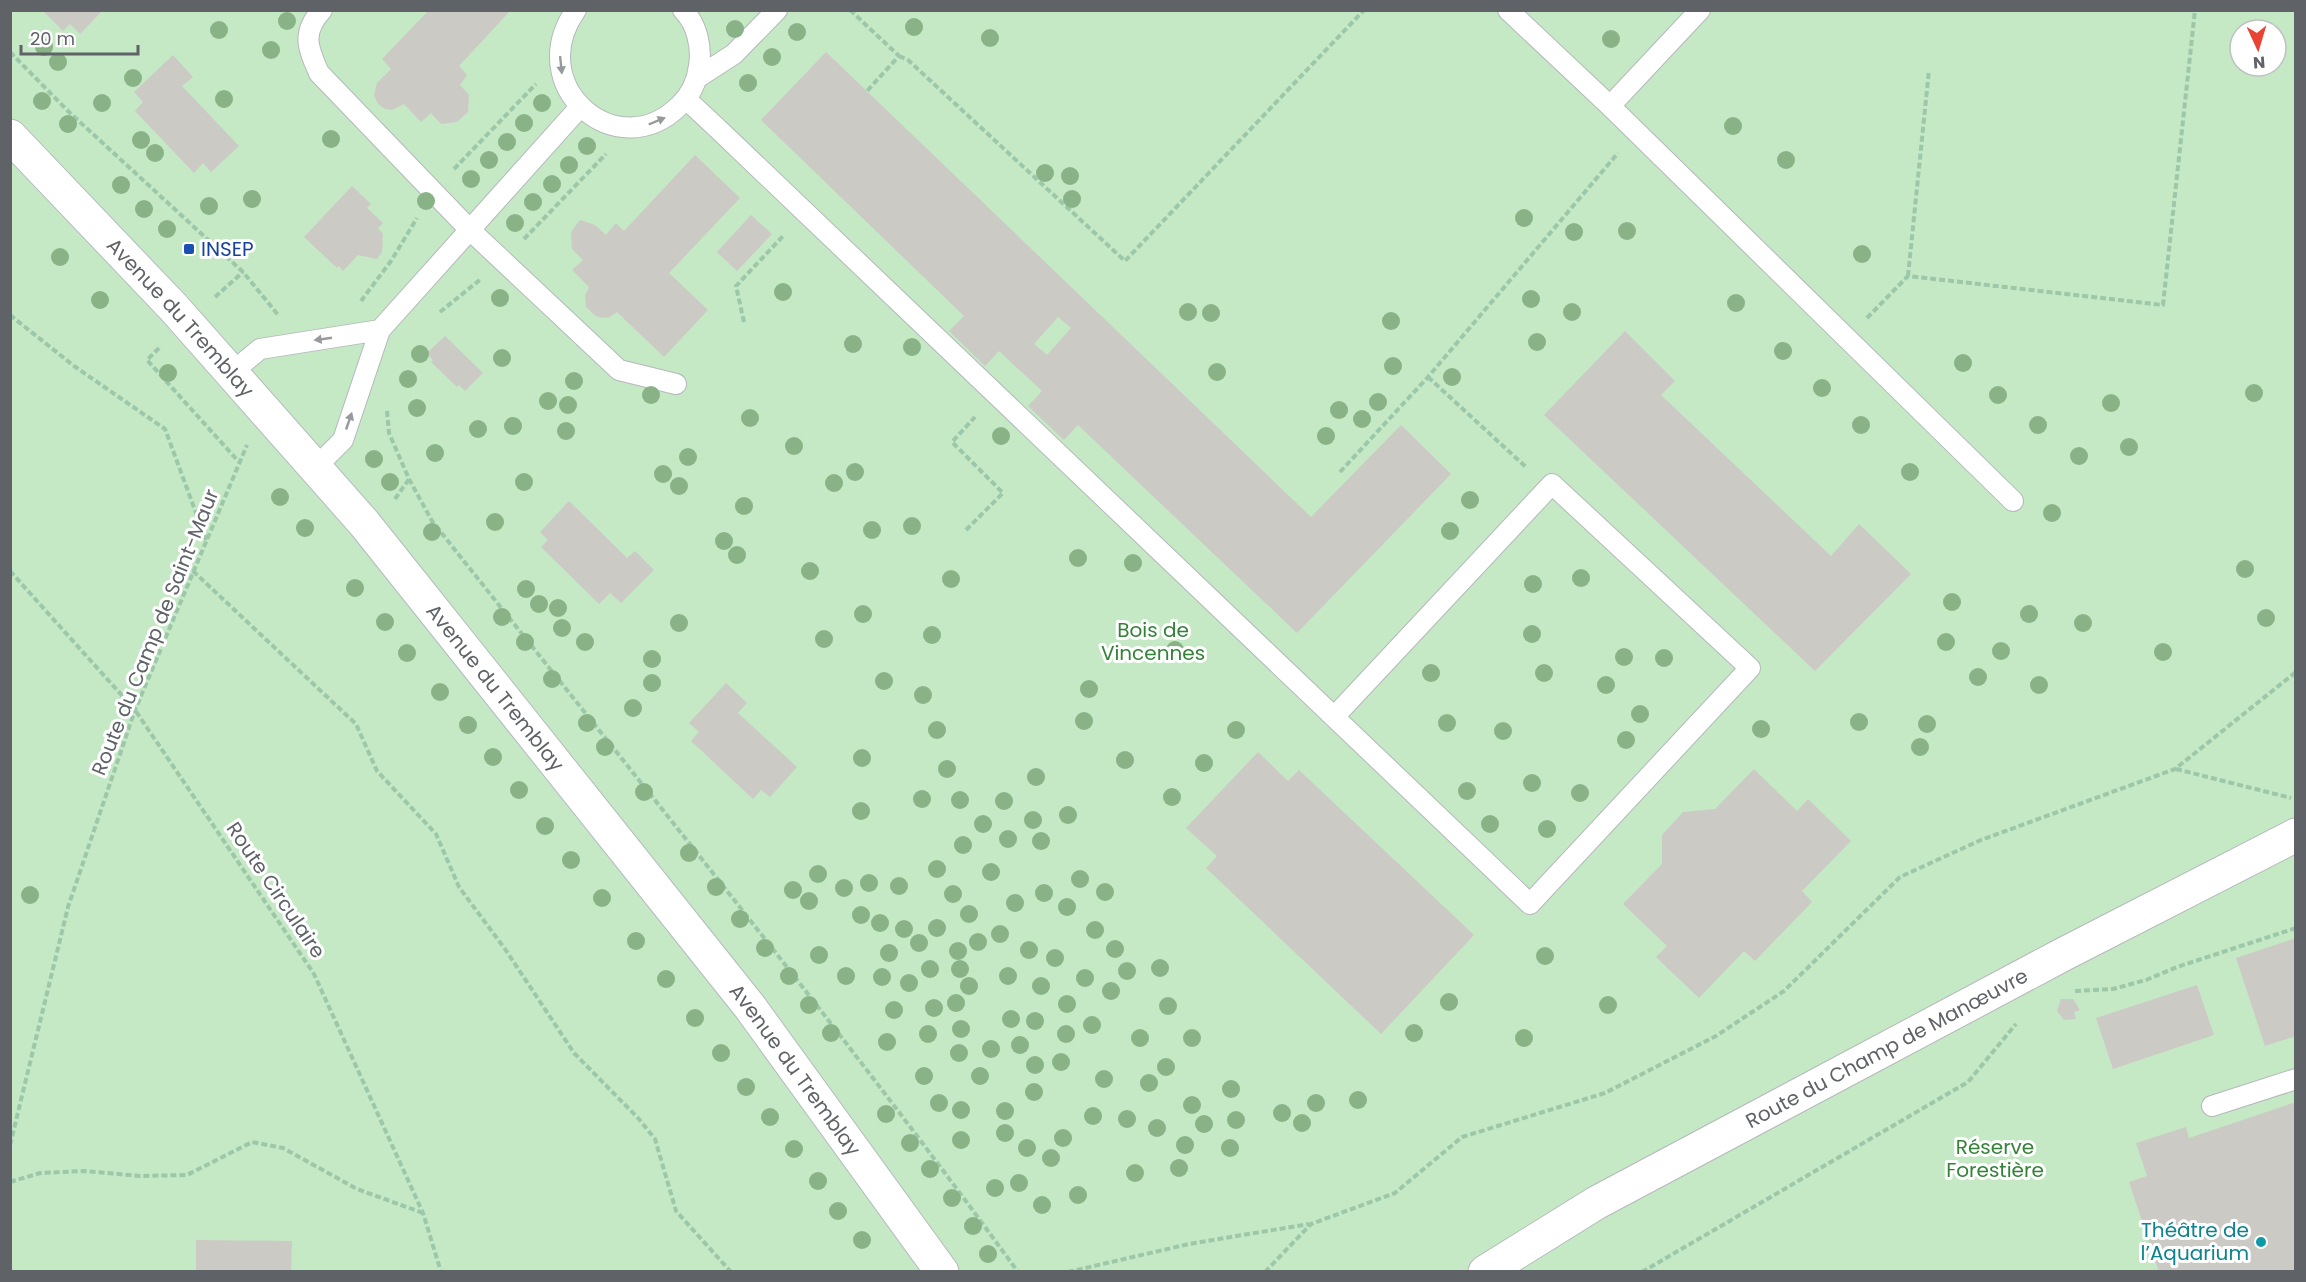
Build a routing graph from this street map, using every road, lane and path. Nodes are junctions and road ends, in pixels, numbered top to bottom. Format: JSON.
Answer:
{"nodes":[{"id":1,"x":322,"y":10,"type":"edge"},
{"id":2,"x":576,"y":10,"type":"edge"},
{"id":3,"x":683,"y":10,"type":"edge"},
{"id":4,"x":777,"y":10,"type":"edge"},
{"id":5,"x":850,"y":10,"type":"edge"},
{"id":6,"x":1364,"y":10,"type":"edge"},
{"id":7,"x":1508,"y":10,"type":"edge"},
{"id":8,"x":1700,"y":10,"type":"edge"},
{"id":9,"x":2195,"y":10,"type":"edge"},
{"id":10,"x":10,"y":52,"type":"edge"},
{"id":11,"x":899,"y":56,"type":"junction"},
{"id":12,"x":1929,"y":70,"type":"dead end"},
{"id":13,"x":698,"y":78,"type":"junction"},
{"id":14,"x":867,"y":91,"type":"dead end"},
{"id":15,"x":686,"y":99,"type":"junction"},
{"id":16,"x":1610,"y":106,"type":"junction"},
{"id":17,"x":580,"y":107,"type":"junction"},
{"id":18,"x":10,"y":136,"type":"edge"},
{"id":19,"x":1621,"y":151,"type":"dead end"},
{"id":20,"x":805,"y":212,"type":"junction"},
{"id":21,"x":470,"y":230,"type":"junction"},
{"id":22,"x":1908,"y":276,"type":"junction"},
{"id":23,"x":214,"y":297,"type":"dead end"},
{"id":24,"x":10,"y":315,"type":"edge"},
{"id":25,"x":744,"y":322,"type":"dead end"},
{"id":26,"x":380,"y":330,"type":"junction"},
{"id":27,"x":1847,"y":338,"type":"junction"},
{"id":28,"x":163,"y":345,"type":"dead end"},
{"id":29,"x":231,"y":373,"type":"junction"},
{"id":30,"x":1428,"y":377,"type":"junction"},
{"id":31,"x":676,"y":384,"type":"dead end"},
{"id":32,"x":996,"y":394,"type":"junction"},
{"id":33,"x":273,"y":420,"type":"junction"},
{"id":34,"x":388,"y":433,"type":"dead end"},
{"id":35,"x":239,"y":462,"type":"junction"},
{"id":36,"x":316,"y":467,"type":"junction"},
{"id":37,"x":1340,"y":472,"type":"dead end"},
{"id":38,"x":410,"y":479,"type":"junction"},
{"id":39,"x":1548,"y":488,"type":"junction"},
{"id":40,"x":395,"y":499,"type":"dead end"},
{"id":41,"x":2013,"y":501,"type":"dead end"},
{"id":42,"x":966,"y":530,"type":"dead end"},
{"id":43,"x":206,"y":540,"type":"junction"},
{"id":44,"x":10,"y":571,"type":"edge"},
{"id":45,"x":194,"y":571,"type":"junction"},
{"id":46,"x":2295,"y":672,"type":"edge"},
{"id":47,"x":135,"y":710,"type":"junction"},
{"id":48,"x":1334,"y":717,"type":"junction"},
{"id":49,"x":2175,"y":769,"type":"junction"},
{"id":50,"x":2295,"y":799,"type":"edge"},
{"id":51,"x":2295,"y":835,"type":"edge"},
{"id":52,"x":2295,"y":928,"type":"edge"},
{"id":53,"x":2076,"y":987,"type":"dead end"},
{"id":54,"x":2021,"y":1021,"type":"dead end"},
{"id":55,"x":2295,"y":1079,"type":"edge"},
{"id":56,"x":2212,"y":1106,"type":"dead end"},
{"id":57,"x":10,"y":1145,"type":"edge"},
{"id":58,"x":10,"y":1182,"type":"edge"},
{"id":59,"x":423,"y":1213,"type":"junction"},
{"id":60,"x":1311,"y":1224,"type":"junction"},
{"id":61,"x":441,"y":1272,"type":"edge"},
{"id":62,"x":731,"y":1272,"type":"edge"},
{"id":63,"x":942,"y":1272,"type":"edge"},
{"id":64,"x":1018,"y":1272,"type":"edge"},
{"id":65,"x":1068,"y":1272,"type":"edge"},
{"id":66,"x":1265,"y":1272,"type":"edge"},
{"id":67,"x":1485,"y":1272,"type":"edge"},
{"id":68,"x":1642,"y":1272,"type":"edge"}],
"edges":[{"from":1,"to":21,"type":"lane"},
{"from":2,"to":17,"type":"lane","one_way":true},
{"from":3,"to":13,"type":"lane"},
{"from":4,"to":13,"type":"lane"},
{"from":5,"to":11,"type":"path"},
{"from":6,"to":11,"type":"path"},
{"from":7,"to":16,"type":"lane"},
{"from":8,"to":16,"type":"lane"},
{"from":9,"to":22,"type":"path"},
{"from":10,"to":23,"type":"path"},
{"from":11,"to":14,"type":"path"},
{"from":12,"to":22,"type":"path"},
{"from":13,"to":15,"type":"lane"},
{"from":17,"to":15,"type":"lane","one_way":true},
{"from":15,"to":20,"type":"lane"},
{"from":16,"to":27,"type":"lane"},
{"from":17,"to":21,"type":"lane"},
{"from":18,"to":29,"type":"main road","name":"Avenue du Tremblay"},
{"from":19,"to":30,"type":"path"},
{"from":20,"to":25,"type":"path"},
{"from":20,"to":32,"type":"lane"},
{"from":21,"to":26,"type":"lane"},
{"from":21,"to":31,"type":"lane"},
{"from":22,"to":27,"type":"path"},
{"from":24,"to":43,"type":"path"},
{"from":26,"to":29,"type":"lane","one_way":true},
{"from":36,"to":26,"type":"lane","one_way":true},
{"from":27,"to":41,"type":"lane"},
{"from":28,"to":35,"type":"path"},
{"from":29,"to":33,"type":"main road","name":"Avenue du Tremblay"},
{"from":30,"to":37,"type":"path"},
{"from":30,"to":39,"type":"path"},
{"from":32,"to":42,"type":"path"},
{"from":32,"to":48,"type":"lane"},
{"from":33,"to":35,"type":"path","name":"Route du Camp de Saint-Maur"},
{"from":33,"to":36,"type":"main road","name":"Avenue du Tremblay"},
{"from":34,"to":38,"type":"path"},
{"from":35,"to":43,"type":"path","name":"Route du Camp de Saint-Maur"},
{"from":36,"to":63,"type":"main road","name":"Avenue du Tremblay"},
{"from":38,"to":40,"type":"path"},
{"from":38,"to":64,"type":"path"},
{"from":39,"to":48,"type":"lane"},
{"from":39,"to":48,"type":"lane"},
{"from":43,"to":45,"type":"path","name":"Route du Camp de Saint-Maur"},
{"from":44,"to":47,"type":"path","name":"Route Circulaire"},
{"from":45,"to":47,"type":"path","name":"Route du Camp de Saint-Maur"},
{"from":45,"to":62,"type":"path"},
{"from":46,"to":49,"type":"path"},
{"from":47,"to":57,"type":"path","name":"Route du Camp de Saint-Maur"},
{"from":47,"to":59,"type":"path","name":"Route Circulaire"},
{"from":49,"to":50,"type":"path"},
{"from":49,"to":60,"type":"path"},
{"from":51,"to":67,"type":"main road","name":"Route du Champ de Manœuvre"},
{"from":52,"to":53,"type":"path"},
{"from":54,"to":68,"type":"path"},
{"from":55,"to":56,"type":"lane"},
{"from":58,"to":59,"type":"path"},
{"from":59,"to":61,"type":"path","name":"Route Circulaire"},
{"from":60,"to":65,"type":"path"},
{"from":60,"to":66,"type":"path"}]}
